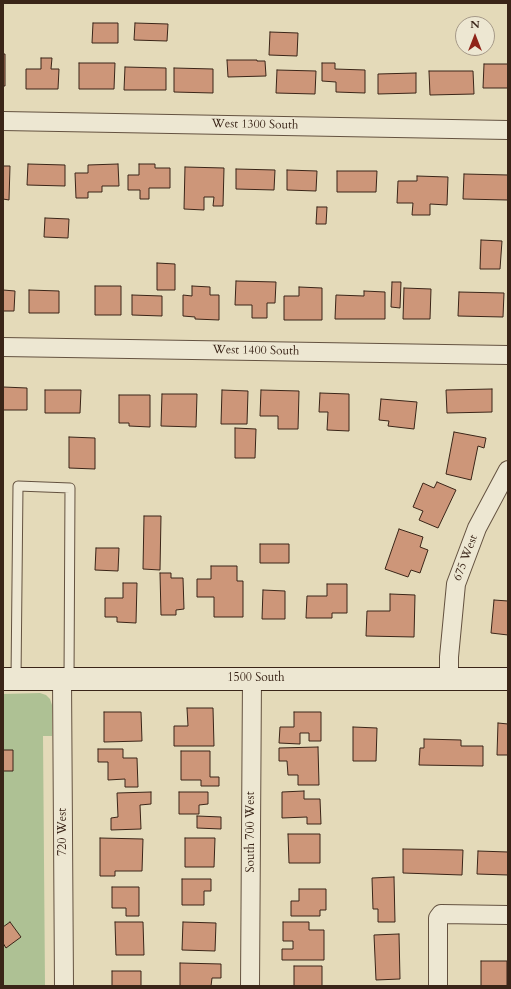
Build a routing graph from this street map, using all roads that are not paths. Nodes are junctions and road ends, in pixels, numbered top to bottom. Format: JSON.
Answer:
{"nodes":[{"id":1,"x":3,"y":121,"type":"edge"},
{"id":2,"x":508,"y":130,"type":"edge"},
{"id":3,"x":3,"y":347,"type":"edge"},
{"id":4,"x":508,"y":355,"type":"edge"},
{"id":5,"x":508,"y":470,"type":"edge"},
{"id":6,"x":252,"y":678,"type":"junction"},
{"id":7,"x":508,"y":678,"type":"edge"},
{"id":8,"x":10,"y":679,"type":"edge"},
{"id":9,"x":65,"y":679,"type":"junction"},
{"id":10,"x":449,"y":679,"type":"junction"},
{"id":11,"x":508,"y":915,"type":"edge"},
{"id":12,"x":64,"y":986,"type":"edge"},
{"id":13,"x":250,"y":986,"type":"edge"},
{"id":14,"x":438,"y":986,"type":"edge"}],
"edges":[{"from":1,"to":2,"type":"street","name":"West 1300 South"},
{"from":3,"to":4,"type":"street","name":"West 1400 South"},
{"from":5,"to":10,"type":"street","name":"675 West"},
{"from":6,"to":9,"type":"street","name":"1500 South"},
{"from":6,"to":10,"type":"street","name":"1500 South"},
{"from":6,"to":13,"type":"street","name":"South 700 West"},
{"from":7,"to":10,"type":"street","name":"1500 South"},
{"from":8,"to":9,"type":"street","name":"1500 South"},
{"from":8,"to":9,"type":"lane"},
{"from":9,"to":12,"type":"street","name":"720 West"},
{"from":11,"to":14,"type":"street"}]}
